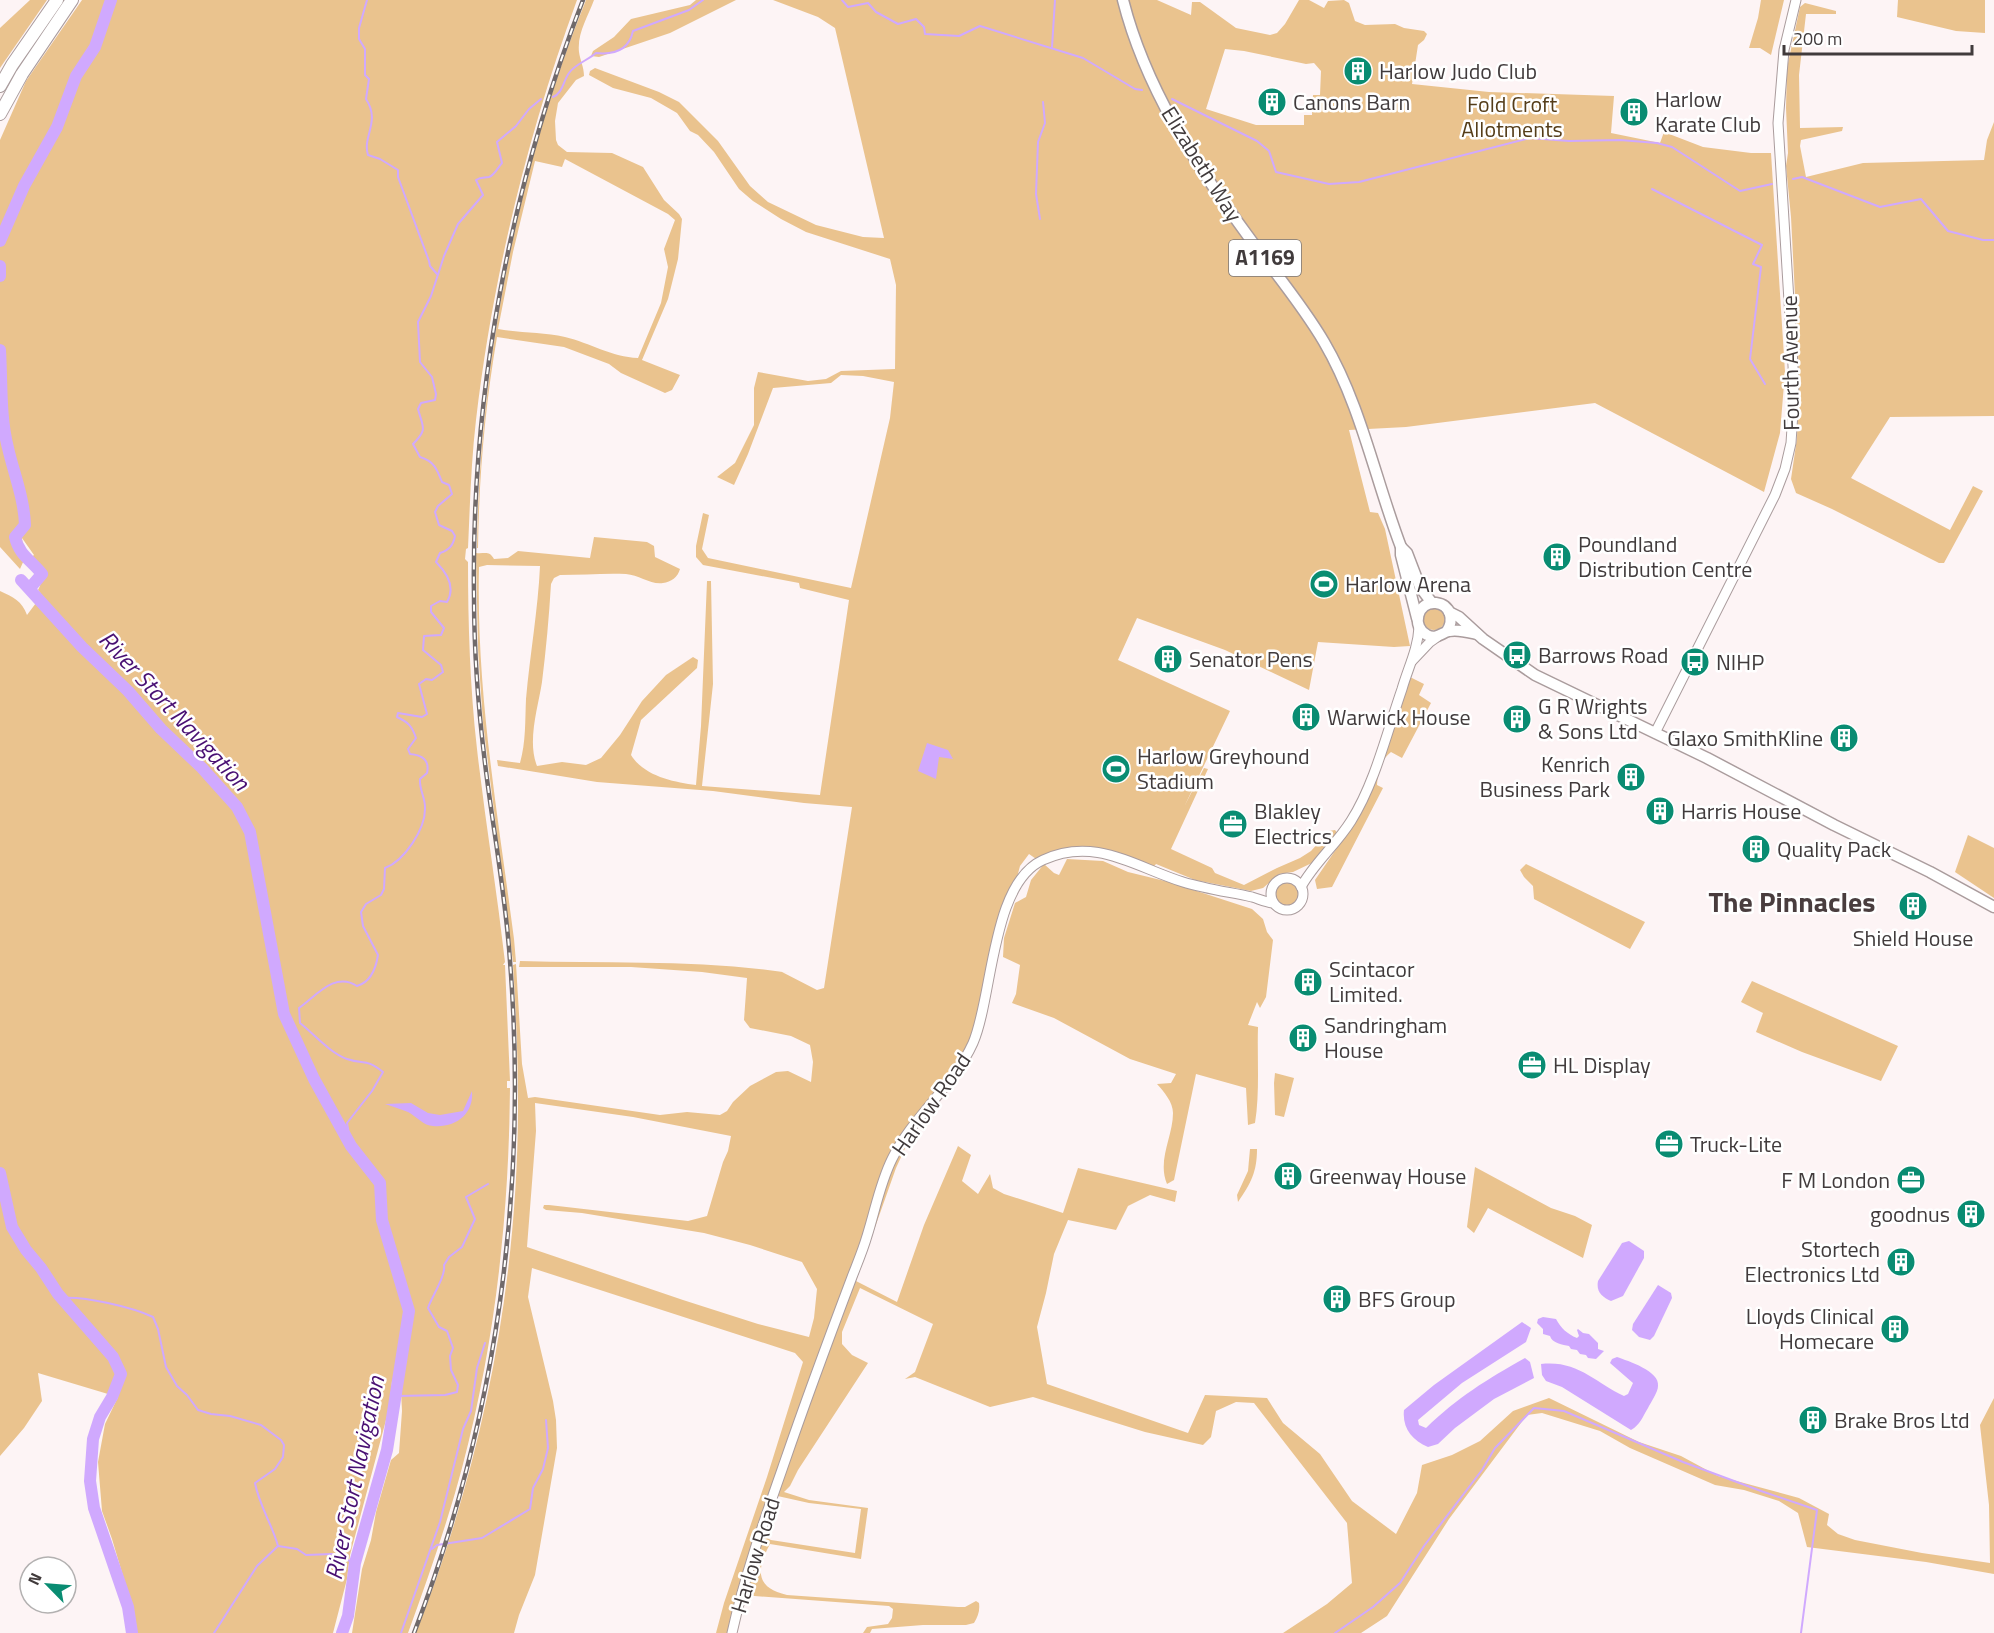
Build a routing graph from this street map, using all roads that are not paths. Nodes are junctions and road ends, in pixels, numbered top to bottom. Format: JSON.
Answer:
{"nodes":[{"id":1,"x":57,"y":0,"type":"edge"},
{"id":2,"x":72,"y":0,"type":"edge"},
{"id":3,"x":1123,"y":0,"type":"edge"},
{"id":4,"x":1797,"y":0,"type":"edge"},
{"id":5,"x":0,"y":86,"type":"edge"},
{"id":6,"x":0,"y":114,"type":"edge"},
{"id":7,"x":1401,"y":547,"type":"junction"},
{"id":8,"x":1431,"y":603,"type":"junction"},
{"id":9,"x":1449,"y":612,"type":"junction"},
{"id":10,"x":1418,"y":622,"type":"junction"},
{"id":11,"x":1442,"y":634,"type":"junction"},
{"id":12,"x":1477,"y":634,"type":"junction"},
{"id":13,"x":1412,"y":661,"type":"junction"},
{"id":14,"x":1655,"y":733,"type":"junction"},
{"id":15,"x":1311,"y":870,"type":"junction"},
{"id":16,"x":1291,"y":879,"type":"junction"},
{"id":17,"x":1301,"y":887,"type":"junction"},
{"id":18,"x":1272,"y":888,"type":"junction"},
{"id":19,"x":1254,"y":897,"type":"junction"},
{"id":20,"x":1273,"y":903,"type":"junction"},
{"id":21,"x":1994,"y":907,"type":"edge"},
{"id":22,"x":732,"y":1633,"type":"edge"}],
"edges":[{"from":1,"to":5,"type":"highway"},
{"from":2,"to":6,"type":"highway"},
{"from":3,"to":7,"type":"main road","name":"Elizabeth Way","number":"A1169"},
{"from":4,"to":14,"type":"street","name":"Fourth Avenue"},
{"from":7,"to":8,"type":"main road","name":"Elizabeth Way","number":"A1169"},
{"from":7,"to":10,"type":"main road","name":"Elizabeth Way","number":"A1169"},
{"from":8,"to":9,"type":"main road"},
{"from":8,"to":10,"type":"main road"},
{"from":9,"to":11,"type":"main road"},
{"from":9,"to":12,"type":"main road"},
{"from":10,"to":11,"type":"main road"},
{"from":10,"to":13,"type":"street"},
{"from":11,"to":12,"type":"main road"},
{"from":11,"to":13,"type":"street"},
{"from":12,"to":14,"type":"main road"},
{"from":13,"to":15,"type":"street"},
{"from":14,"to":21,"type":"main road"},
{"from":15,"to":16,"type":"street"},
{"from":15,"to":17,"type":"street"},
{"from":16,"to":17,"type":"street"},
{"from":16,"to":18,"type":"street"},
{"from":17,"to":20,"type":"street"},
{"from":18,"to":19,"type":"street"},
{"from":18,"to":20,"type":"street"},
{"from":19,"to":20,"type":"street","name":"Harlow Road"},
{"from":19,"to":22,"type":"street","name":"Harlow Road"}]}
